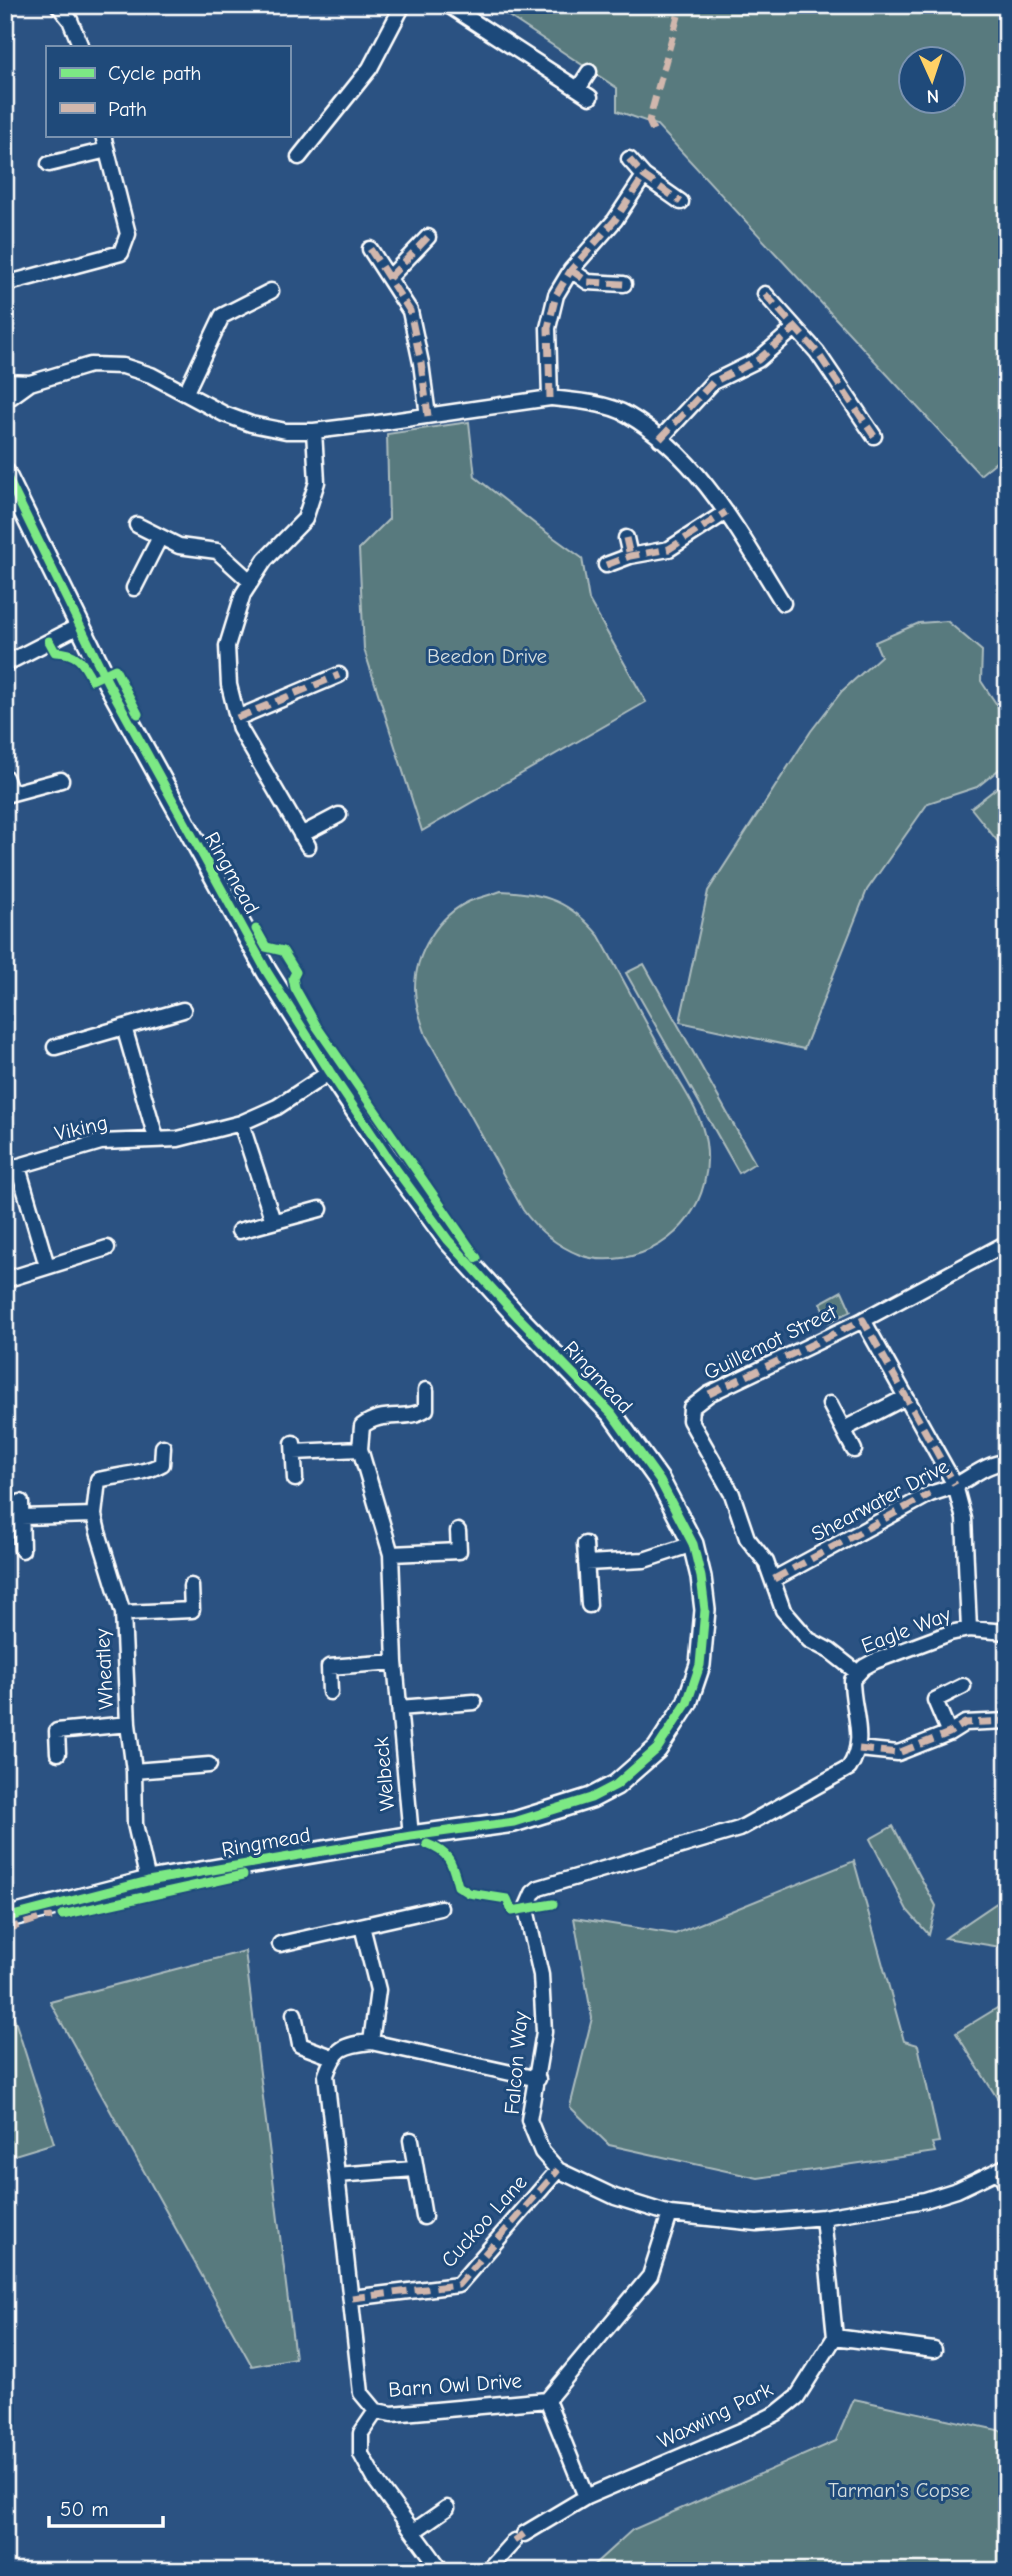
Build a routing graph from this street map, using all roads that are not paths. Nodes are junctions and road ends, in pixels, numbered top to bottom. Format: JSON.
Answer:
{"nodes":[{"id":1,"x":58,"y":5,"type":"edge"},
{"id":2,"x":402,"y":5,"type":"edge"},
{"id":3,"x":448,"y":5,"type":"edge"},
{"id":4,"x":470,"y":11,"type":"edge"},
{"id":5,"x":81,"y":46,"type":"edge"},
{"id":6,"x":589,"y":72,"type":"dead end"},
{"id":7,"x":103,"y":136,"type":"edge"},
{"id":8,"x":107,"y":149,"type":"junction"},
{"id":9,"x":299,"y":156,"type":"dead end"},
{"id":10,"x":629,"y":159,"type":"dead end"},
{"id":11,"x":49,"y":164,"type":"dead end"},
{"id":12,"x":644,"y":176,"type":"junction"},
{"id":13,"x":681,"y":202,"type":"dead end"},
{"id":14,"x":428,"y":237,"type":"dead end"},
{"id":15,"x":370,"y":248,"type":"dead end"},
{"id":16,"x":571,"y":270,"type":"junction"},
{"id":17,"x":389,"y":278,"type":"junction"},
{"id":18,"x":5,"y":284,"type":"edge"},
{"id":19,"x":624,"y":284,"type":"dead end"},
{"id":20,"x":271,"y":291,"type":"dead end"},
{"id":21,"x":765,"y":293,"type":"dead end"},
{"id":22,"x":795,"y":328,"type":"junction"},
{"id":23,"x":5,"y":382,"type":"edge"},
{"id":24,"x":30,"y":383,"type":"junction"},
{"id":25,"x":187,"y":392,"type":"junction"},
{"id":26,"x":550,"y":398,"type":"junction"},
{"id":27,"x":5,"y":401,"type":"edge"},
{"id":28,"x":428,"y":416,"type":"junction"},
{"id":29,"x":314,"y":431,"type":"junction"},
{"id":30,"x":874,"y":436,"type":"dead end"},
{"id":31,"x":660,"y":439,"type":"junction"},
{"id":32,"x":5,"y":474,"type":"edge"},
{"id":33,"x":726,"y":512,"type":"junction"},
{"id":34,"x":137,"y":525,"type":"dead end"},
{"id":35,"x":160,"y":537,"type":"junction"},
{"id":36,"x":626,"y":538,"type":"dead end"},
{"id":37,"x":630,"y":556,"type":"junction"},
{"id":38,"x":606,"y":565,"type":"dead end"},
{"id":39,"x":251,"y":582,"type":"junction"},
{"id":40,"x":134,"y":588,"type":"dead end"},
{"id":41,"x":783,"y":603,"type":"dead end"},
{"id":42,"x":79,"y":626,"type":"junction"},
{"id":43,"x":5,"y":664,"type":"edge"},
{"id":44,"x":339,"y":675,"type":"dead end"},
{"id":45,"x":237,"y":718,"type":"junction"},
{"id":46,"x":5,"y":777,"type":"edge"},
{"id":47,"x":61,"y":780,"type":"dead end"},
{"id":48,"x":8,"y":794,"type":"edge"},
{"id":49,"x":339,"y":815,"type":"dead end"},
{"id":50,"x":183,"y":1010,"type":"dead end"},
{"id":51,"x":124,"y":1027,"type":"junction"},
{"id":52,"x":55,"y":1047,"type":"dead end"},
{"id":53,"x":330,"y":1073,"type":"junction"},
{"id":54,"x":242,"y":1123,"type":"junction"},
{"id":55,"x":156,"y":1138,"type":"junction"},
{"id":56,"x":12,"y":1168,"type":"edge"},
{"id":57,"x":320,"y":1209,"type":"dead end"},
{"id":58,"x":273,"y":1221,"type":"junction"},
{"id":59,"x":239,"y":1231,"type":"dead end"},
{"id":60,"x":1007,"y":1243,"type":"edge"},
{"id":61,"x":107,"y":1248,"type":"dead end"},
{"id":62,"x":47,"y":1266,"type":"junction"},
{"id":63,"x":5,"y":1280,"type":"edge"},
{"id":64,"x":863,"y":1320,"type":"junction"},
{"id":65,"x":426,"y":1390,"type":"dead end"},
{"id":66,"x":906,"y":1397,"type":"junction"},
{"id":67,"x":830,"y":1404,"type":"dead end"},
{"id":68,"x":844,"y":1429,"type":"junction"},
{"id":69,"x":163,"y":1447,"type":"dead end"},
{"id":70,"x":360,"y":1449,"type":"junction"},
{"id":71,"x":854,"y":1450,"type":"dead end"},
{"id":72,"x":1007,"y":1462,"type":"edge"},
{"id":73,"x":295,"y":1479,"type":"dead end"},
{"id":74,"x":955,"y":1485,"type":"junction"},
{"id":75,"x":94,"y":1515,"type":"junction"},
{"id":76,"x":458,"y":1531,"type":"dead end"},
{"id":77,"x":585,"y":1544,"type":"dead end"},
{"id":78,"x":693,"y":1544,"type":"junction"},
{"id":79,"x":22,"y":1550,"type":"dead end"},
{"id":80,"x":391,"y":1554,"type":"junction"},
{"id":81,"x":586,"y":1563,"type":"junction"},
{"id":82,"x":774,"y":1579,"type":"junction"},
{"id":83,"x":191,"y":1586,"type":"dead end"},
{"id":84,"x":589,"y":1605,"type":"dead end"},
{"id":85,"x":122,"y":1613,"type":"junction"},
{"id":86,"x":969,"y":1629,"type":"junction"},
{"id":87,"x":1007,"y":1632,"type":"edge"},
{"id":88,"x":395,"y":1662,"type":"junction"},
{"id":89,"x":858,"y":1673,"type":"junction"},
{"id":90,"x":963,"y":1686,"type":"dead end"},
{"id":91,"x":330,"y":1692,"type":"dead end"},
{"id":92,"x":474,"y":1702,"type":"dead end"},
{"id":93,"x":399,"y":1707,"type":"junction"},
{"id":94,"x":1007,"y":1721,"type":"edge"},
{"id":95,"x":128,"y":1724,"type":"junction"},
{"id":96,"x":949,"y":1733,"type":"junction"},
{"id":97,"x":859,"y":1749,"type":"junction"},
{"id":98,"x":58,"y":1753,"type":"dead end"},
{"id":99,"x":209,"y":1765,"type":"dead end"},
{"id":100,"x":134,"y":1771,"type":"junction"},
{"id":101,"x":411,"y":1836,"type":"junction"},
{"id":102,"x":148,"y":1881,"type":"junction"},
{"id":103,"x":440,"y":1908,"type":"dead end"},
{"id":104,"x":5,"y":1918,"type":"edge"},
{"id":105,"x":362,"y":1926,"type":"junction"},
{"id":106,"x":280,"y":1944,"type":"dead end"},
{"id":107,"x":294,"y":2014,"type":"dead end"},
{"id":108,"x":371,"y":2042,"type":"junction"},
{"id":109,"x":332,"y":2057,"type":"junction"},
{"id":110,"x":538,"y":2079,"type":"junction"},
{"id":111,"x":411,"y":2140,"type":"dead end"},
{"id":112,"x":1003,"y":2168,"type":"edge"},
{"id":113,"x":414,"y":2169,"type":"junction"},
{"id":114,"x":558,"y":2170,"type":"junction"},
{"id":115,"x":337,"y":2175,"type":"junction"},
{"id":116,"x":1007,"y":2187,"type":"edge"},
{"id":117,"x":670,"y":2214,"type":"junction"},
{"id":118,"x":424,"y":2217,"type":"dead end"},
{"id":119,"x":823,"y":2217,"type":"junction"},
{"id":120,"x":352,"y":2298,"type":"junction"},
{"id":121,"x":835,"y":2337,"type":"junction"},
{"id":122,"x":934,"y":2350,"type":"dead end"},
{"id":123,"x":547,"y":2400,"type":"junction"},
{"id":124,"x":376,"y":2411,"type":"junction"},
{"id":125,"x":586,"y":2497,"type":"junction"},
{"id":126,"x":447,"y":2508,"type":"dead end"},
{"id":127,"x":414,"y":2531,"type":"junction"},
{"id":128,"x":442,"y":2571,"type":"edge"},
{"id":129,"x":487,"y":2571,"type":"edge"}],
"edges":[{"from":1,"to":5,"type":"street"},
{"from":2,"to":9,"type":"street"},
{"from":3,"to":4,"type":"street"},
{"from":4,"to":6,"type":"street"},
{"from":7,"to":8,"type":"street"},
{"from":8,"to":11,"type":"street"},
{"from":8,"to":18,"type":"street"},
{"from":10,"to":12,"type":"street"},
{"from":12,"to":13,"type":"street"},
{"from":12,"to":16,"type":"street"},
{"from":14,"to":17,"type":"street"},
{"from":15,"to":17,"type":"street"},
{"from":16,"to":19,"type":"street"},
{"from":16,"to":26,"type":"street"},
{"from":17,"to":28,"type":"street"},
{"from":20,"to":25,"type":"street"},
{"from":21,"to":22,"type":"street"},
{"from":22,"to":30,"type":"street"},
{"from":22,"to":31,"type":"street"},
{"from":23,"to":24,"type":"street"},
{"from":24,"to":25,"type":"street"},
{"from":24,"to":27,"type":"street"},
{"from":25,"to":29,"type":"street"},
{"from":26,"to":28,"type":"street"},
{"from":26,"to":31,"type":"street"},
{"from":28,"to":29,"type":"street"},
{"from":29,"to":39,"type":"street"},
{"from":31,"to":33,"type":"street"},
{"from":32,"to":42,"type":"street","name":"Ringmead"},
{"from":33,"to":37,"type":"street"},
{"from":33,"to":41,"type":"street"},
{"from":34,"to":35,"type":"street"},
{"from":35,"to":39,"type":"street"},
{"from":35,"to":40,"type":"street"},
{"from":36,"to":37,"type":"street"},
{"from":37,"to":38,"type":"street"},
{"from":39,"to":45,"type":"street"},
{"from":42,"to":43,"type":"street"},
{"from":42,"to":53,"type":"street","name":"Ringmead"},
{"from":44,"to":45,"type":"street"},
{"from":45,"to":49,"type":"street"},
{"from":46,"to":48,"type":"street"},
{"from":47,"to":48,"type":"street"},
{"from":50,"to":51,"type":"street"},
{"from":51,"to":52,"type":"street"},
{"from":51,"to":55,"type":"street"},
{"from":53,"to":54,"type":"street","name":"Viking"},
{"from":53,"to":78,"type":"street","name":"Ringmead"},
{"from":54,"to":55,"type":"street","name":"Viking"},
{"from":54,"to":58,"type":"street"},
{"from":55,"to":56,"type":"street","name":"Viking"},
{"from":56,"to":62,"type":"street","name":"Viking"},
{"from":57,"to":58,"type":"street"},
{"from":58,"to":59,"type":"street"},
{"from":60,"to":64,"type":"street","name":"Guillemot Street"},
{"from":61,"to":62,"type":"street"},
{"from":62,"to":63,"type":"street"},
{"from":64,"to":66,"type":"street"},
{"from":64,"to":82,"type":"street","name":"Guillemot Street"},
{"from":65,"to":70,"type":"street"},
{"from":66,"to":68,"type":"street"},
{"from":66,"to":74,"type":"street"},
{"from":67,"to":68,"type":"street"},
{"from":68,"to":71,"type":"street"},
{"from":69,"to":75,"type":"street","name":"Wheatley"},
{"from":70,"to":73,"type":"street"},
{"from":70,"to":80,"type":"street","name":"Welbeck"},
{"from":72,"to":74,"type":"street","name":"Shearwater Drive"},
{"from":74,"to":82,"type":"street","name":"Shearwater Drive"},
{"from":74,"to":86,"type":"street"},
{"from":75,"to":79,"type":"street"},
{"from":75,"to":85,"type":"street","name":"Wheatley"},
{"from":76,"to":80,"type":"street"},
{"from":77,"to":81,"type":"street"},
{"from":78,"to":81,"type":"street"},
{"from":78,"to":101,"type":"street","name":"Ringmead"},
{"from":80,"to":88,"type":"street","name":"Welbeck"},
{"from":81,"to":84,"type":"street"},
{"from":82,"to":89,"type":"street","name":"Guillemot Street"},
{"from":83,"to":85,"type":"street","name":"Wheatley"},
{"from":85,"to":95,"type":"street","name":"Wheatley"},
{"from":86,"to":87,"type":"street","name":"Eagle Way"},
{"from":86,"to":89,"type":"street","name":"Eagle Way"},
{"from":88,"to":91,"type":"street"},
{"from":88,"to":93,"type":"street","name":"Welbeck"},
{"from":89,"to":97,"type":"street","name":"Eagle Way"},
{"from":90,"to":96,"type":"street"},
{"from":92,"to":93,"type":"street","name":"Welbeck"},
{"from":93,"to":101,"type":"street","name":"Welbeck"},
{"from":94,"to":96,"type":"street"},
{"from":95,"to":98,"type":"street","name":"Wheatley"},
{"from":95,"to":100,"type":"street","name":"Wheatley"},
{"from":96,"to":97,"type":"street"},
{"from":97,"to":110,"type":"street","name":"Falcon Way"},
{"from":99,"to":100,"type":"street"},
{"from":100,"to":102,"type":"street","name":"Wheatley"},
{"from":101,"to":102,"type":"street","name":"Ringmead"},
{"from":102,"to":104,"type":"street","name":"Ringmead"},
{"from":103,"to":105,"type":"street"},
{"from":105,"to":106,"type":"street"},
{"from":105,"to":108,"type":"street"},
{"from":107,"to":109,"type":"street"},
{"from":108,"to":109,"type":"street"},
{"from":108,"to":110,"type":"street"},
{"from":109,"to":115,"type":"street","name":"Barn Owl Drive"},
{"from":110,"to":114,"type":"street","name":"Falcon Way"},
{"from":111,"to":113,"type":"street"},
{"from":112,"to":116,"type":"street"},
{"from":112,"to":119,"type":"street","name":"Falcon Way"},
{"from":113,"to":115,"type":"street"},
{"from":113,"to":118,"type":"street"},
{"from":114,"to":117,"type":"street","name":"Falcon Way"},
{"from":114,"to":120,"type":"street","name":"Cuckoo Lane"},
{"from":115,"to":120,"type":"street","name":"Barn Owl Drive"},
{"from":117,"to":119,"type":"street","name":"Falcon Way"},
{"from":117,"to":123,"type":"street","name":"Barn Owl Drive"},
{"from":119,"to":121,"type":"street"},
{"from":120,"to":124,"type":"street","name":"Barn Owl Drive"},
{"from":121,"to":122,"type":"street"},
{"from":121,"to":125,"type":"street","name":"Waxwing Park"},
{"from":123,"to":124,"type":"street","name":"Barn Owl Drive"},
{"from":123,"to":125,"type":"street"},
{"from":124,"to":127,"type":"street"},
{"from":125,"to":129,"type":"street","name":"Waxwing Park"},
{"from":126,"to":127,"type":"street"},
{"from":127,"to":128,"type":"street"}]}
